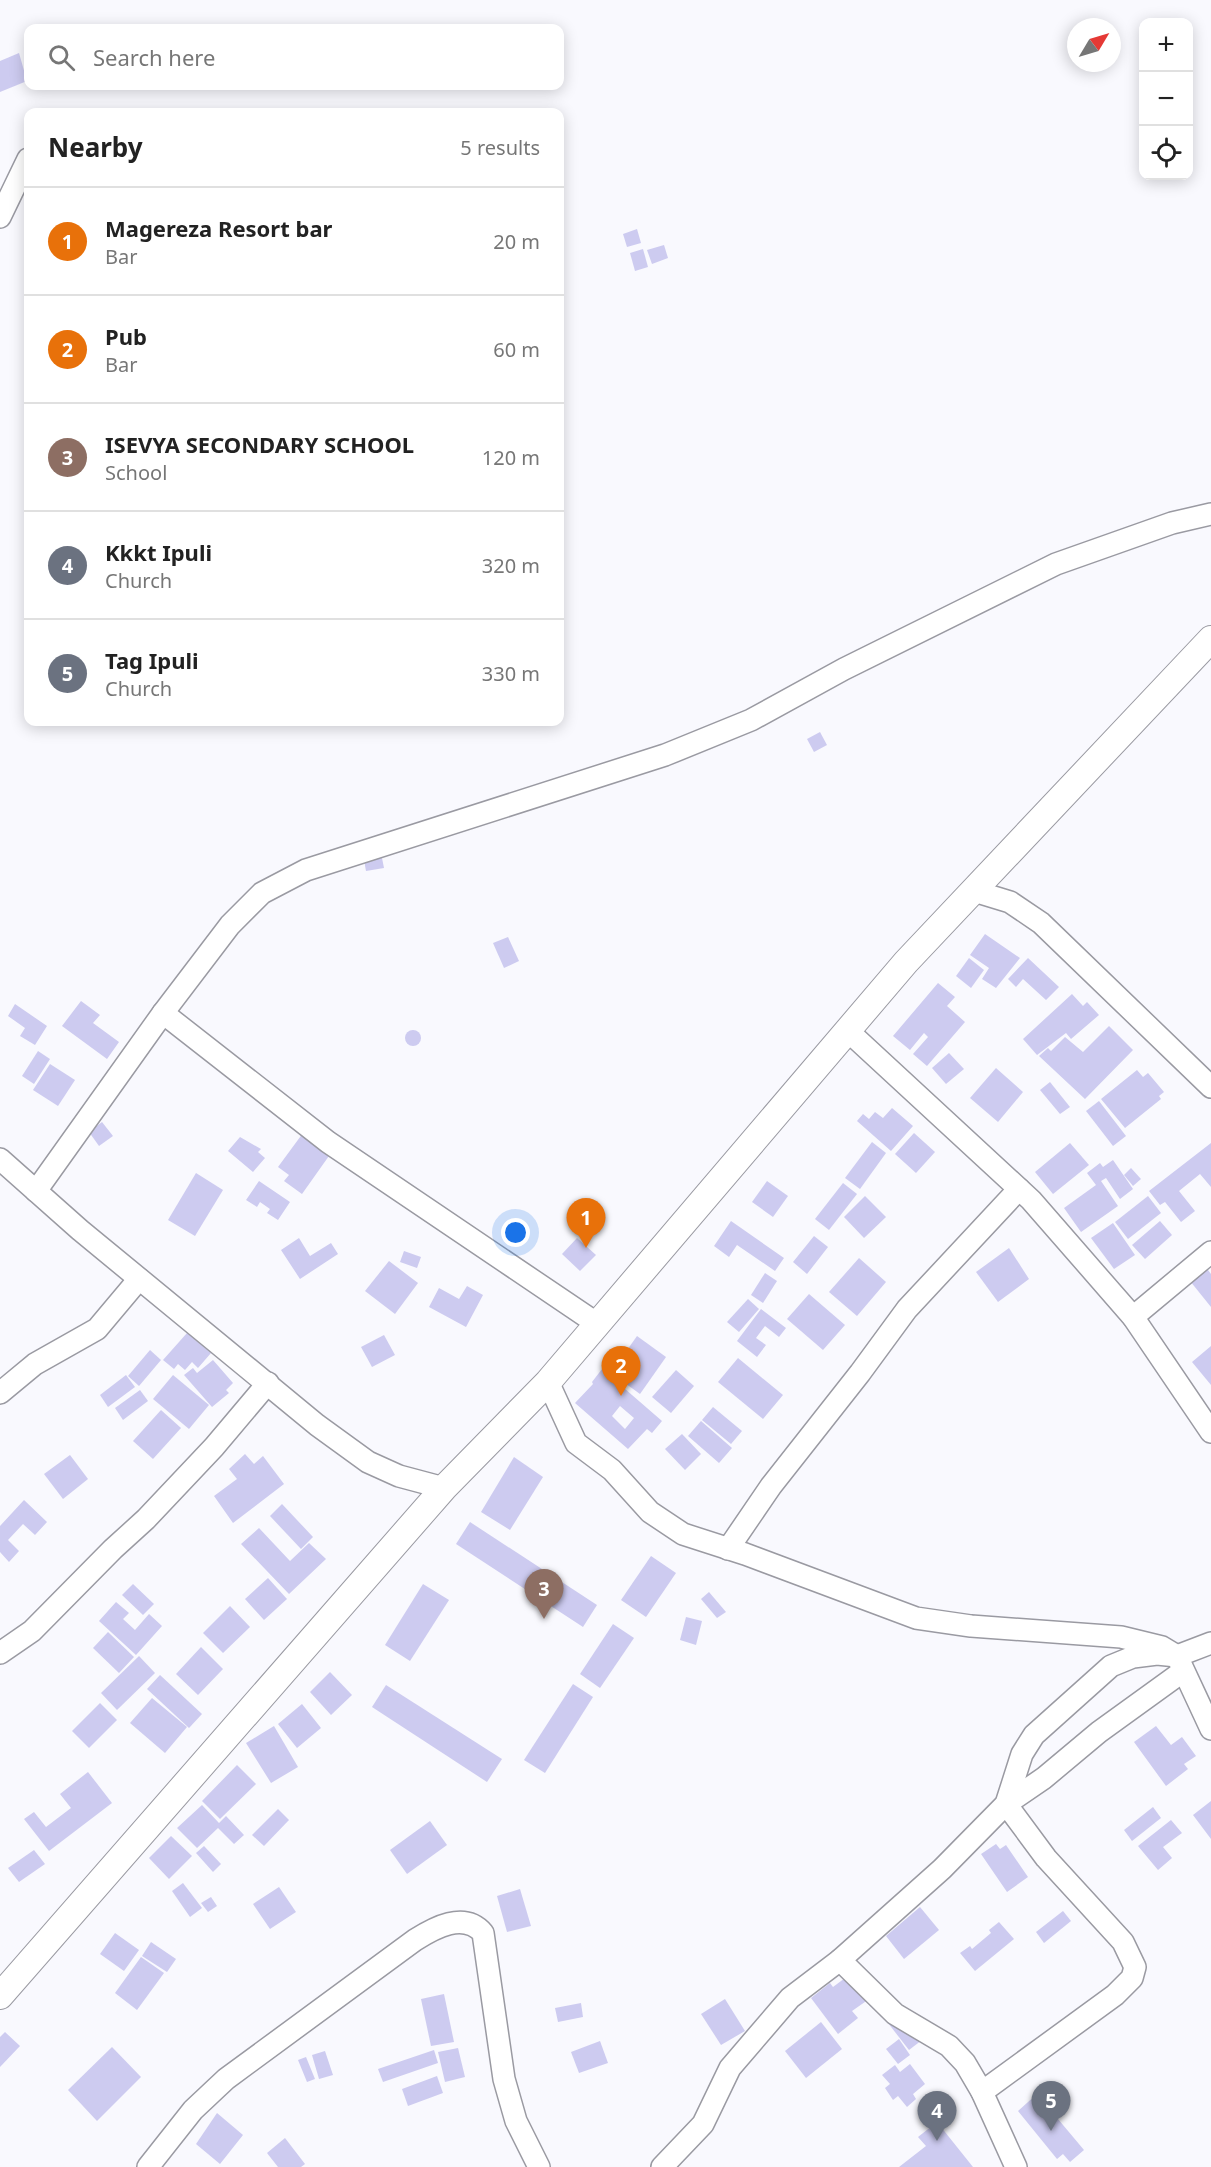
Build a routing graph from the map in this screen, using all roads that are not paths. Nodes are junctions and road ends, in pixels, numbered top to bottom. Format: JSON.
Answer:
{"nodes":[{"id":1,"x":24,"y":167,"type":"edge"},
{"id":2,"x":0,"y":217,"type":"edge"},
{"id":3,"x":1211,"y":514,"type":"edge"},
{"id":4,"x":1211,"y":639,"type":"edge"},
{"id":5,"x":974,"y":891,"type":"junction"},
{"id":6,"x":163,"y":1013,"type":"junction"},
{"id":7,"x":848,"y":1031,"type":"junction"},
{"id":8,"x":1211,"y":1087,"type":"edge"},
{"id":9,"x":0,"y":1159,"type":"edge"},
{"id":10,"x":1019,"y":1189,"type":"junction"},
{"id":11,"x":36,"y":1191,"type":"junction"},
{"id":12,"x":1211,"y":1252,"type":"edge"},
{"id":13,"x":139,"y":1279,"type":"junction"},
{"id":14,"x":1132,"y":1317,"type":"junction"},
{"id":15,"x":596,"y":1323,"type":"junction"},
{"id":16,"x":548,"y":1382,"type":"junction"},
{"id":17,"x":268,"y":1383,"type":"junction"},
{"id":18,"x":0,"y":1393,"type":"edge"},
{"id":19,"x":1211,"y":1432,"type":"edge"},
{"id":20,"x":444,"y":1488,"type":"junction"},
{"id":21,"x":728,"y":1549,"type":"junction"},
{"id":22,"x":1211,"y":1643,"type":"edge"},
{"id":23,"x":0,"y":1653,"type":"edge"},
{"id":24,"x":1180,"y":1664,"type":"junction"},
{"id":25,"x":1211,"y":1730,"type":"edge"},
{"id":26,"x":1006,"y":1804,"type":"junction"},
{"id":27,"x":840,"y":1959,"type":"junction"},
{"id":28,"x":0,"y":1996,"type":"edge"},
{"id":29,"x":982,"y":2092,"type":"junction"},
{"id":30,"x":148,"y":2167,"type":"edge"},
{"id":31,"x":539,"y":2167,"type":"edge"},
{"id":32,"x":662,"y":2167,"type":"edge"},
{"id":33,"x":1016,"y":2167,"type":"edge"}],
"edges":[{"from":1,"to":2,"type":"street"},
{"from":3,"to":6,"type":"street"},
{"from":4,"to":5,"type":"street"},
{"from":5,"to":7,"type":"street"},
{"from":5,"to":8,"type":"street"},
{"from":6,"to":11,"type":"street"},
{"from":6,"to":15,"type":"street"},
{"from":7,"to":10,"type":"street"},
{"from":7,"to":15,"type":"street"},
{"from":9,"to":11,"type":"street"},
{"from":10,"to":14,"type":"street"},
{"from":10,"to":21,"type":"street"},
{"from":11,"to":13,"type":"street"},
{"from":12,"to":14,"type":"street"},
{"from":13,"to":17,"type":"street"},
{"from":13,"to":18,"type":"street"},
{"from":14,"to":19,"type":"street"},
{"from":15,"to":16,"type":"street"},
{"from":16,"to":20,"type":"street"},
{"from":16,"to":21,"type":"street"},
{"from":17,"to":20,"type":"street"},
{"from":17,"to":23,"type":"street"},
{"from":20,"to":28,"type":"street"},
{"from":21,"to":24,"type":"street"},
{"from":22,"to":24,"type":"street"},
{"from":24,"to":25,"type":"street"},
{"from":24,"to":26,"type":"street"},
{"from":24,"to":26,"type":"street"},
{"from":26,"to":27,"type":"street"},
{"from":26,"to":29,"type":"street"},
{"from":27,"to":29,"type":"street"},
{"from":27,"to":32,"type":"street"},
{"from":29,"to":33,"type":"street"},
{"from":30,"to":31,"type":"street"}]}
